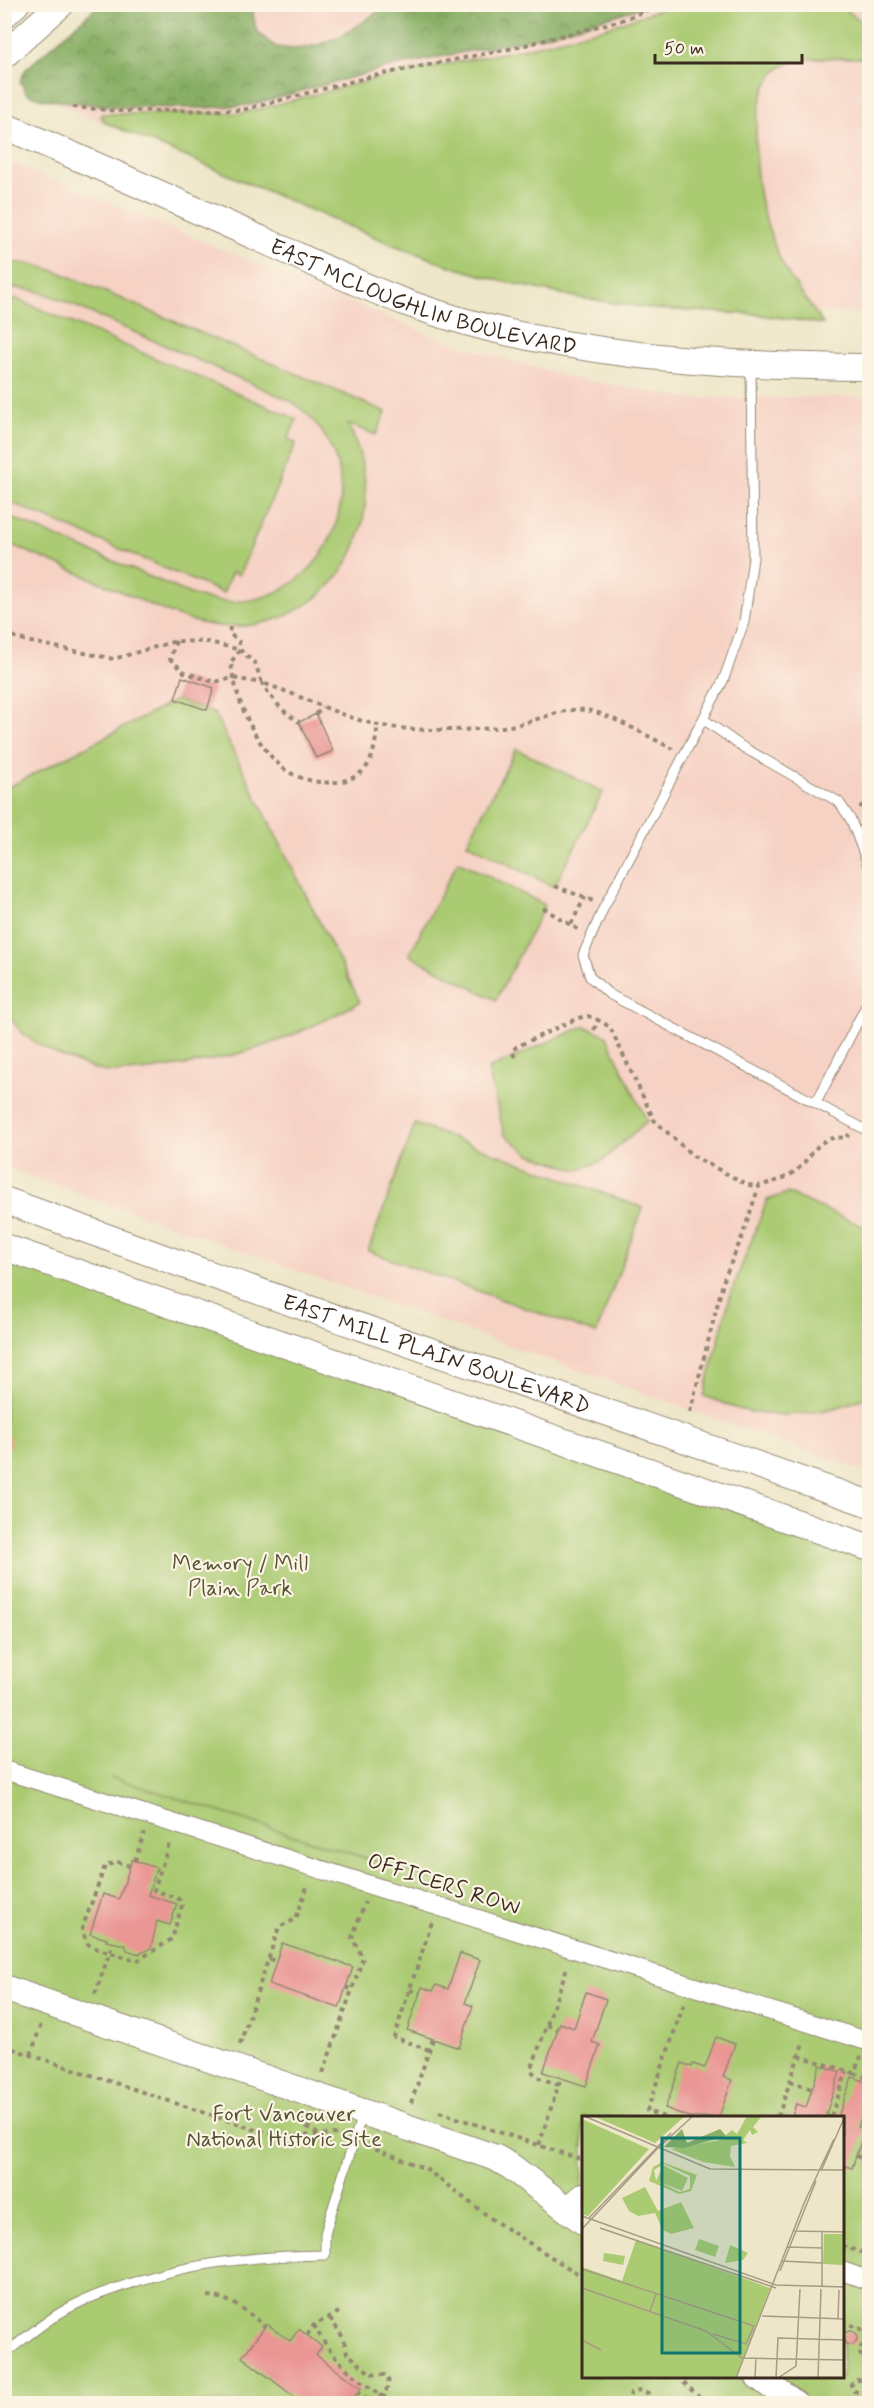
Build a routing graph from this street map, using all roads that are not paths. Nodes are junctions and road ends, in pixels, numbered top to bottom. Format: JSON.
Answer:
{"nodes":[{"id":1,"x":16,"y":4,"type":"edge"},
{"id":2,"x":61,"y":4,"type":"edge"},
{"id":3,"x":4,"y":15,"type":"edge"},
{"id":4,"x":4,"y":55,"type":"edge"},
{"id":5,"x":4,"y":126,"type":"edge"},
{"id":6,"x":750,"y":363,"type":"junction"},
{"id":7,"x":870,"y":367,"type":"edge"},
{"id":8,"x":703,"y":719,"type":"junction"},
{"id":9,"x":870,"y":870,"type":"edge"},
{"id":10,"x":870,"y":998,"type":"edge"},
{"id":11,"x":816,"y":1103,"type":"junction"},
{"id":12,"x":870,"y":1132,"type":"edge"},
{"id":13,"x":4,"y":1200,"type":"edge"},
{"id":14,"x":4,"y":1246,"type":"edge"},
{"id":15,"x":870,"y":1504,"type":"edge"},
{"id":16,"x":870,"y":1548,"type":"edge"},
{"id":17,"x":4,"y":1770,"type":"edge"},
{"id":18,"x":4,"y":1989,"type":"edge"},
{"id":19,"x":868,"y":2041,"type":"edge"},
{"id":20,"x":363,"y":2112,"type":"junction"},
{"id":21,"x":577,"y":2206,"type":"edge"},
{"id":22,"x":844,"y":2271,"type":"edge"},
{"id":23,"x":870,"y":2281,"type":"edge"},
{"id":24,"x":4,"y":2354,"type":"edge"},
{"id":25,"x":761,"y":2378,"type":"edge"},
{"id":26,"x":796,"y":2402,"type":"edge"}],
"edges":[{"from":1,"to":3,"type":"main road"},
{"from":2,"to":4,"type":"main road"},
{"from":5,"to":6,"type":"main road","name":"EAST MCLOUGHLIN BOULEVARD"},
{"from":6,"to":7,"type":"main road","name":"EAST MCLOUGHLIN BOULEVARD"},
{"from":6,"to":8,"type":"lane"},
{"from":8,"to":9,"type":"lane"},
{"from":8,"to":11,"type":"lane"},
{"from":10,"to":11,"type":"lane"},
{"from":11,"to":12,"type":"lane"},
{"from":13,"to":15,"type":"main road","name":"EAST MILL PLAIN BOULEVARD"},
{"from":14,"to":16,"type":"main road","name":"EAST MILL PLAIN BOULEVARD"},
{"from":17,"to":19,"type":"street","name":"OFFICERS ROW"},
{"from":18,"to":20,"type":"main road"},
{"from":20,"to":21,"type":"main road"},
{"from":20,"to":24,"type":"lane"},
{"from":22,"to":23,"type":"street"},
{"from":25,"to":26,"type":"main road"}]}
